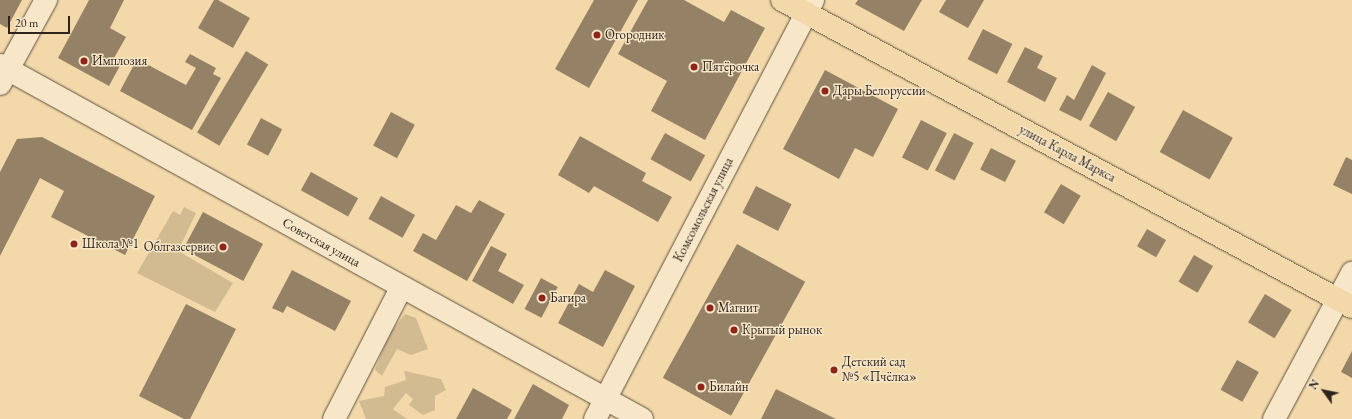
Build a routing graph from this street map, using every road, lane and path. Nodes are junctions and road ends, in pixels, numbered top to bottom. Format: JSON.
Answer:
{"nodes":[{"id":1,"x":46,"y":0,"type":"edge"},
{"id":2,"x":782,"y":0,"type":"edge"},
{"id":3,"x":810,"y":7,"type":"edge"},
{"id":4,"x":3,"y":73,"type":"edge"},
{"id":5,"x":1352,"y":272,"type":"edge"},
{"id":6,"x":401,"y":288,"type":"junction"},
{"id":7,"x":1345,"y":304,"type":"edge"},
{"id":8,"x":606,"y":400,"type":"junction"},
{"id":9,"x":334,"y":419,"type":"edge"},
{"id":10,"x":595,"y":419,"type":"edge"},
{"id":11,"x":642,"y":419,"type":"edge"},
{"id":12,"x":1274,"y":419,"type":"edge"}],
"edges":[{"from":1,"to":4,"type":"street"},
{"from":2,"to":3,"type":"main road","name":"улица Карла Маркса"},
{"from":3,"to":7,"type":"main road","name":"улица Карла Маркса"},
{"from":3,"to":8,"type":"street","name":"Комсомольская улица"},
{"from":4,"to":6,"type":"street","name":"Советская улица"},
{"from":5,"to":7,"type":"street"},
{"from":6,"to":8,"type":"street","name":"Советская улица"},
{"from":6,"to":9,"type":"street"},
{"from":7,"to":12,"type":"street"},
{"from":8,"to":10,"type":"street","name":"Комсомольская улица"},
{"from":8,"to":11,"type":"street","name":"Советская улица"}]}
